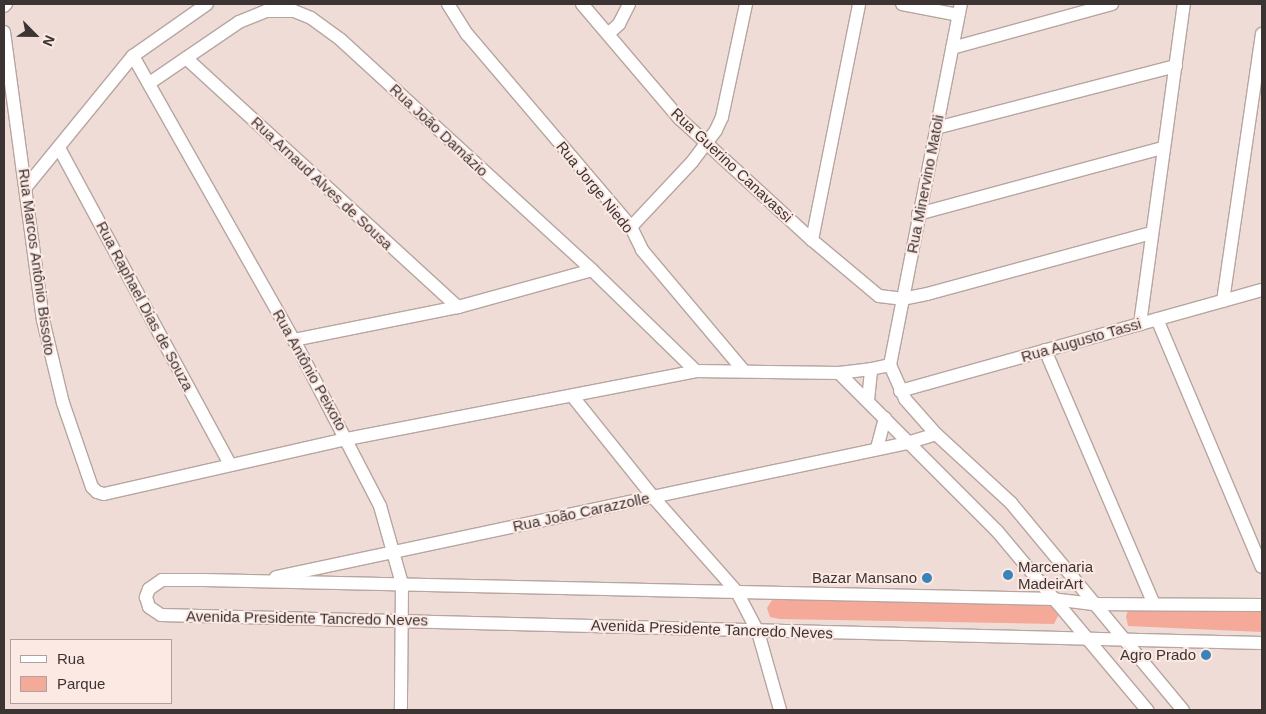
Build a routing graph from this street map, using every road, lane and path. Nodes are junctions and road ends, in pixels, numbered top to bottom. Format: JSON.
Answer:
{"nodes":[{"id":1,"x":448,"y":4,"type":"edge"},
{"id":2,"x":582,"y":4,"type":"edge"},
{"id":3,"x":629,"y":4,"type":"edge"},
{"id":4,"x":746,"y":4,"type":"edge"},
{"id":5,"x":859,"y":4,"type":"edge"},
{"id":6,"x":902,"y":4,"type":"edge"},
{"id":7,"x":1112,"y":4,"type":"edge"},
{"id":8,"x":1184,"y":4,"type":"edge"},
{"id":9,"x":202,"y":5,"type":"edge"},
{"id":10,"x":960,"y":9,"type":"edge"},
{"id":11,"x":4,"y":32,"type":"edge"},
{"id":12,"x":608,"y":34,"type":"junction"},
{"id":13,"x":1262,"y":34,"type":"edge"},
{"id":14,"x":952,"y":48,"type":"junction"},
{"id":15,"x":133,"y":56,"type":"junction"},
{"id":16,"x":186,"y":58,"type":"junction"},
{"id":17,"x":1176,"y":66,"type":"junction"},
{"id":18,"x":151,"y":82,"type":"junction"},
{"id":19,"x":936,"y":128,"type":"junction"},
{"id":20,"x":706,"y":144,"type":"junction"},
{"id":21,"x":59,"y":148,"type":"junction"},
{"id":22,"x":1163,"y":148,"type":"junction"},
{"id":23,"x":26,"y":187,"type":"junction"},
{"id":24,"x":918,"y":214,"type":"junction"},
{"id":25,"x":631,"y":227,"type":"junction"},
{"id":26,"x":1152,"y":233,"type":"junction"},
{"id":27,"x":812,"y":240,"type":"junction"},
{"id":28,"x":592,"y":270,"type":"junction"},
{"id":29,"x":1262,"y":290,"type":"edge"},
{"id":30,"x":902,"y":300,"type":"junction"},
{"id":31,"x":1223,"y":301,"type":"junction"},
{"id":32,"x":458,"y":307,"type":"junction"},
{"id":33,"x":1157,"y":319,"type":"junction"},
{"id":34,"x":1140,"y":324,"type":"junction"},
{"id":35,"x":294,"y":340,"type":"junction"},
{"id":36,"x":1044,"y":350,"type":"junction"},
{"id":37,"x":890,"y":365,"type":"junction"},
{"id":38,"x":871,"y":369,"type":"junction"},
{"id":39,"x":743,"y":370,"type":"junction"},
{"id":40,"x":696,"y":371,"type":"junction"},
{"id":41,"x":839,"y":373,"type":"junction"},
{"id":42,"x":900,"y":391,"type":"junction"},
{"id":43,"x":573,"y":397,"type":"junction"},
{"id":44,"x":868,"y":400,"type":"junction"},
{"id":45,"x":884,"y":418,"type":"junction"},
{"id":46,"x":936,"y":434,"type":"junction"},
{"id":47,"x":348,"y":438,"type":"junction"},
{"id":48,"x":907,"y":443,"type":"junction"},
{"id":49,"x":877,"y":448,"type":"junction"},
{"id":50,"x":230,"y":464,"type":"junction"},
{"id":51,"x":653,"y":497,"type":"junction"},
{"id":52,"x":394,"y":552,"type":"junction"},
{"id":53,"x":1262,"y":567,"type":"edge"},
{"id":54,"x":254,"y":582,"type":"junction"},
{"id":55,"x":402,"y":584,"type":"junction"},
{"id":56,"x":737,"y":592,"type":"junction"},
{"id":57,"x":1055,"y":599,"type":"junction"},
{"id":58,"x":1093,"y":604,"type":"junction"},
{"id":59,"x":1154,"y":604,"type":"junction"},
{"id":60,"x":1262,"y":605,"type":"edge"},
{"id":61,"x":404,"y":618,"type":"junction"},
{"id":62,"x":758,"y":632,"type":"junction"},
{"id":63,"x":1087,"y":640,"type":"junction"},
{"id":64,"x":1125,"y":641,"type":"junction"},
{"id":65,"x":1262,"y":643,"type":"edge"},
{"id":66,"x":401,"y":710,"type":"edge"},
{"id":67,"x":780,"y":710,"type":"edge"},
{"id":68,"x":1147,"y":710,"type":"edge"},
{"id":69,"x":1183,"y":710,"type":"edge"}],
"edges":[{"from":1,"to":25,"type":"street","name":"Rua Jorge Niedo"},
{"from":2,"to":12,"type":"street","name":"Rua Guerino Canavassi"},
{"from":3,"to":12,"type":"street"},
{"from":4,"to":20,"type":"street"},
{"from":5,"to":27,"type":"street"},
{"from":6,"to":10,"type":"street"},
{"from":7,"to":14,"type":"street"},
{"from":8,"to":17,"type":"street"},
{"from":9,"to":15,"type":"street"},
{"from":10,"to":14,"type":"street","name":"Rua Minervino Matoli"},
{"from":11,"to":23,"type":"street","name":"Rua Marcos Antônio Bissoto"},
{"from":12,"to":20,"type":"street","name":"Rua Guerino Canavassi"},
{"from":13,"to":31,"type":"street"},
{"from":14,"to":19,"type":"street","name":"Rua Minervino Matoli"},
{"from":15,"to":18,"type":"street","name":"Rua Antônio Peixoto"},
{"from":15,"to":21,"type":"street"},
{"from":16,"to":18,"type":"street","name":"Rua João Damázio"},
{"from":16,"to":28,"type":"street","name":"Rua João Damázio"},
{"from":16,"to":32,"type":"street","name":"Rua Arnaud Alves de Sousa"},
{"from":17,"to":19,"type":"street"},
{"from":17,"to":22,"type":"street"},
{"from":18,"to":35,"type":"street","name":"Rua Antônio Peixoto"},
{"from":19,"to":24,"type":"street","name":"Rua Minervino Matoli"},
{"from":20,"to":25,"type":"street"},
{"from":20,"to":27,"type":"street","name":"Rua Guerino Canavassi"},
{"from":21,"to":23,"type":"street"},
{"from":21,"to":50,"type":"street","name":"Rua Raphael Dias de Souza"},
{"from":22,"to":24,"type":"street"},
{"from":22,"to":26,"type":"street"},
{"from":23,"to":50,"type":"street","name":"Rua Marcos Antônio Bissoto"},
{"from":24,"to":30,"type":"street","name":"Rua Minervino Matoli"},
{"from":25,"to":39,"type":"street","name":"Rua Jorge Niedo"},
{"from":26,"to":30,"type":"street"},
{"from":26,"to":34,"type":"street"},
{"from":27,"to":30,"type":"street","name":"Rua Guerino Canavassi"},
{"from":28,"to":32,"type":"street"},
{"from":28,"to":40,"type":"street","name":"Rua João Damázio"},
{"from":29,"to":31,"type":"street","name":"Rua Augusto Tassi"},
{"from":30,"to":37,"type":"street","name":"Rua Minervino Matoli"},
{"from":31,"to":33,"type":"street","name":"Rua Augusto Tassi"},
{"from":32,"to":35,"type":"street"},
{"from":33,"to":34,"type":"street","name":"Rua Augusto Tassi"},
{"from":33,"to":53,"type":"street"},
{"from":34,"to":36,"type":"street","name":"Rua Augusto Tassi"},
{"from":35,"to":47,"type":"street","name":"Rua Antônio Peixoto"},
{"from":36,"to":42,"type":"street","name":"Rua Augusto Tassi"},
{"from":36,"to":59,"type":"street"},
{"from":37,"to":38,"type":"street"},
{"from":37,"to":42,"type":"street"},
{"from":38,"to":41,"type":"street"},
{"from":38,"to":44,"type":"street"},
{"from":39,"to":40,"type":"street"},
{"from":39,"to":41,"type":"street"},
{"from":40,"to":43,"type":"street"},
{"from":41,"to":44,"type":"street"},
{"from":42,"to":46,"type":"street"},
{"from":43,"to":47,"type":"street"},
{"from":43,"to":51,"type":"street"},
{"from":44,"to":45,"type":"street"},
{"from":45,"to":48,"type":"street"},
{"from":45,"to":49,"type":"street"},
{"from":46,"to":48,"type":"street","name":"Rua João Carazzolle"},
{"from":46,"to":58,"type":"street"},
{"from":47,"to":50,"type":"street"},
{"from":47,"to":52,"type":"street","name":"Rua Antônio Peixoto"},
{"from":48,"to":49,"type":"street","name":"Rua João Carazzolle"},
{"from":48,"to":57,"type":"street"},
{"from":49,"to":51,"type":"street","name":"Rua João Carazzolle"},
{"from":51,"to":52,"type":"street","name":"Rua João Carazzolle"},
{"from":51,"to":56,"type":"street"},
{"from":52,"to":54,"type":"street","name":"Rua João Carazzolle"},
{"from":52,"to":55,"type":"street","name":"Rua Antônio Peixoto"},
{"from":54,"to":55,"type":"street"},
{"from":54,"to":61,"type":"street","name":"Avenida Presidente Tancredo Neves"},
{"from":55,"to":56,"type":"street"},
{"from":55,"to":61,"type":"street","name":"Rua Antônio Peixoto"},
{"from":56,"to":57,"type":"street"},
{"from":56,"to":62,"type":"street"},
{"from":57,"to":58,"type":"street"},
{"from":57,"to":63,"type":"street"},
{"from":58,"to":59,"type":"street"},
{"from":58,"to":64,"type":"street"},
{"from":59,"to":60,"type":"street"},
{"from":61,"to":62,"type":"street","name":"Avenida Presidente Tancredo Neves"},
{"from":61,"to":66,"type":"street","name":"Rua Antônio Peixoto"},
{"from":62,"to":63,"type":"street","name":"Avenida Presidente Tancredo Neves"},
{"from":62,"to":67,"type":"street"},
{"from":63,"to":64,"type":"street","name":"Avenida Presidente Tancredo Neves"},
{"from":63,"to":68,"type":"street"},
{"from":64,"to":65,"type":"street","name":"Avenida Presidente Tancredo Neves"},
{"from":64,"to":69,"type":"street"}]}
